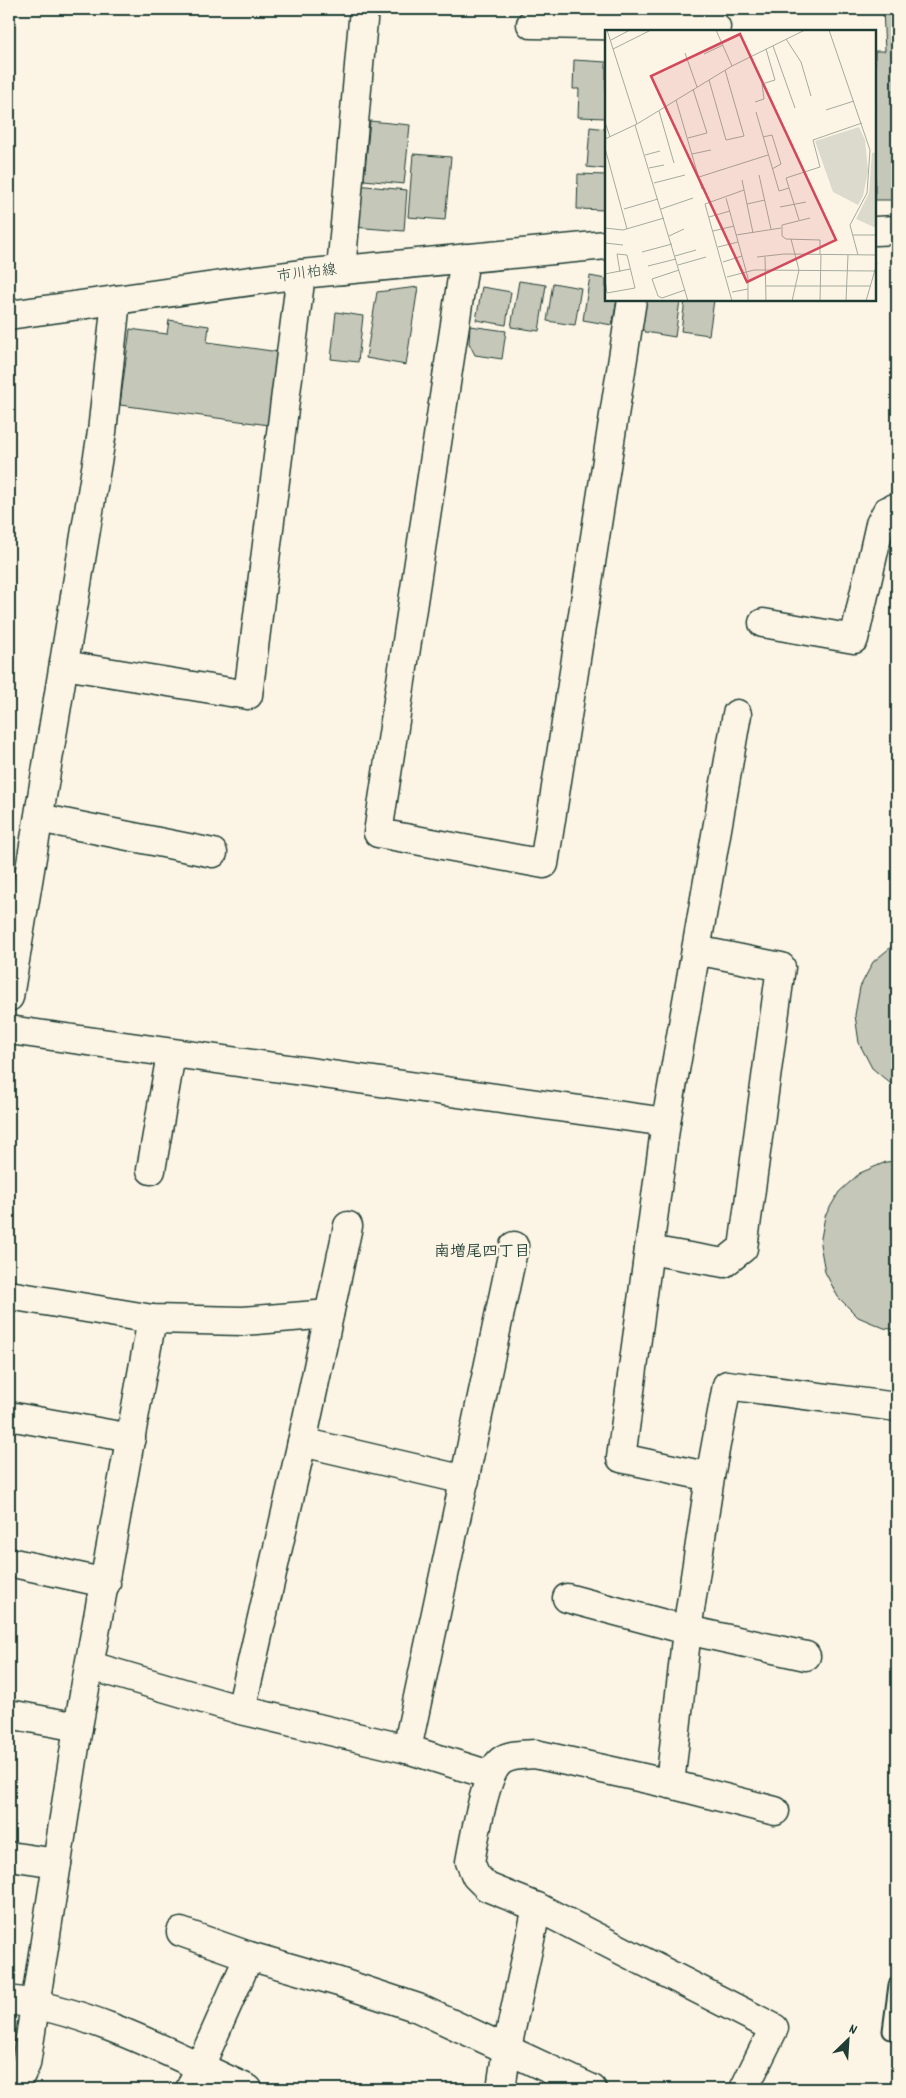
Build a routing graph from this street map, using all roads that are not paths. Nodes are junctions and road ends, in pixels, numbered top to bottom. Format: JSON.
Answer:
{"nodes":[{"id":1,"x":364,"y":9,"type":"edge"},
{"id":2,"x":716,"y":22,"type":"edge"},
{"id":3,"x":531,"y":24,"type":"dead end"},
{"id":4,"x":897,"y":230,"type":"edge"},
{"id":5,"x":876,"y":231,"type":"edge"},
{"id":6,"x":605,"y":245,"type":"edge"},
{"id":7,"x":464,"y":258,"type":"junction"},
{"id":8,"x":341,"y":270,"type":"junction"},
{"id":9,"x":301,"y":274,"type":"junction"},
{"id":10,"x":116,"y":300,"type":"junction"},
{"id":11,"x":632,"y":301,"type":"edge"},
{"id":12,"x":9,"y":315,"type":"edge"},
{"id":13,"x":897,"y":508,"type":"edge"},
{"id":14,"x":764,"y":623,"type":"dead end"},
{"id":15,"x":64,"y":665,"type":"junction"},
{"id":16,"x":737,"y":714,"type":"dead end"},
{"id":17,"x":39,"y":818,"type":"junction"},
{"id":18,"x":213,"y":853,"type":"dead end"},
{"id":19,"x":696,"y":950,"type":"junction"},
{"id":20,"x":9,"y":997,"type":"edge"},
{"id":21,"x":9,"y":1030,"type":"edge"},
{"id":22,"x":171,"y":1054,"type":"junction"},
{"id":23,"x":666,"y":1122,"type":"junction"},
{"id":24,"x":151,"y":1170,"type":"dead end"},
{"id":25,"x":348,"y":1226,"type":"dead end"},
{"id":26,"x":514,"y":1246,"type":"dead end"},
{"id":27,"x":649,"y":1250,"type":"junction"},
{"id":28,"x":9,"y":1295,"type":"edge"},
{"id":29,"x":329,"y":1314,"type":"junction"},
{"id":30,"x":152,"y":1319,"type":"junction"},
{"id":31,"x":897,"y":1407,"type":"edge"},
{"id":32,"x":9,"y":1416,"type":"edge"},
{"id":33,"x":131,"y":1438,"type":"junction"},
{"id":34,"x":302,"y":1442,"type":"junction"},
{"id":35,"x":710,"y":1477,"type":"junction"},
{"id":36,"x":465,"y":1480,"type":"junction"},
{"id":37,"x":9,"y":1562,"type":"edge"},
{"id":38,"x":106,"y":1583,"type":"junction"},
{"id":39,"x":567,"y":1598,"type":"dead end"},
{"id":40,"x":687,"y":1630,"type":"junction"},
{"id":41,"x":806,"y":1656,"type":"dead end"},
{"id":42,"x":91,"y":1666,"type":"junction"},
{"id":43,"x":241,"y":1710,"type":"junction"},
{"id":44,"x":9,"y":1714,"type":"edge"},
{"id":45,"x":78,"y":1726,"type":"junction"},
{"id":46,"x":407,"y":1749,"type":"junction"},
{"id":47,"x":490,"y":1775,"type":"junction"},
{"id":48,"x":670,"y":1784,"type":"junction"},
{"id":49,"x":775,"y":1812,"type":"dead end"},
{"id":50,"x":9,"y":1856,"type":"edge"},
{"id":51,"x":57,"y":1863,"type":"junction"},
{"id":52,"x":538,"y":1907,"type":"junction"},
{"id":53,"x":181,"y":1932,"type":"dead end"},
{"id":54,"x":249,"y":1956,"type":"junction"},
{"id":55,"x":897,"y":1984,"type":"edge"},
{"id":56,"x":22,"y":2002,"type":"edge"},
{"id":57,"x":891,"y":2032,"type":"dead end"},
{"id":58,"x":507,"y":2048,"type":"junction"},
{"id":59,"x":195,"y":2078,"type":"edge"},
{"id":60,"x":14,"y":2089,"type":"edge"},
{"id":61,"x":248,"y":2089,"type":"edge"},
{"id":62,"x":501,"y":2089,"type":"edge"},
{"id":63,"x":592,"y":2089,"type":"edge"},
{"id":64,"x":744,"y":2089,"type":"edge"}],
"edges":[{"from":1,"to":8,"type":"street"},
{"from":2,"to":3,"type":"street"},
{"from":4,"to":5,"type":"street"},
{"from":6,"to":7,"type":"street","name":"市川柏線"},
{"from":7,"to":8,"type":"street","name":"市川柏線"},
{"from":7,"to":11,"type":"street"},
{"from":8,"to":9,"type":"street","name":"市川柏線"},
{"from":9,"to":10,"type":"street","name":"市川柏線"},
{"from":9,"to":15,"type":"street"},
{"from":10,"to":12,"type":"street","name":"市川柏線"},
{"from":10,"to":15,"type":"street"},
{"from":13,"to":14,"type":"street"},
{"from":15,"to":17,"type":"street"},
{"from":16,"to":19,"type":"street"},
{"from":17,"to":18,"type":"street"},
{"from":17,"to":20,"type":"street"},
{"from":19,"to":23,"type":"street"},
{"from":19,"to":27,"type":"street"},
{"from":21,"to":22,"type":"street"},
{"from":22,"to":23,"type":"street"},
{"from":22,"to":24,"type":"street"},
{"from":23,"to":27,"type":"street"},
{"from":25,"to":29,"type":"street"},
{"from":26,"to":36,"type":"street"},
{"from":27,"to":35,"type":"street"},
{"from":28,"to":30,"type":"street"},
{"from":29,"to":30,"type":"street"},
{"from":29,"to":34,"type":"street"},
{"from":30,"to":33,"type":"street"},
{"from":31,"to":35,"type":"street"},
{"from":32,"to":33,"type":"street"},
{"from":33,"to":38,"type":"street"},
{"from":34,"to":36,"type":"street"},
{"from":34,"to":43,"type":"street"},
{"from":35,"to":40,"type":"street"},
{"from":36,"to":46,"type":"street"},
{"from":37,"to":38,"type":"street"},
{"from":38,"to":42,"type":"street"},
{"from":39,"to":40,"type":"street"},
{"from":40,"to":41,"type":"street"},
{"from":40,"to":48,"type":"street"},
{"from":42,"to":43,"type":"street"},
{"from":42,"to":45,"type":"street"},
{"from":43,"to":46,"type":"street"},
{"from":44,"to":45,"type":"street"},
{"from":45,"to":51,"type":"street"},
{"from":46,"to":47,"type":"street"},
{"from":47,"to":48,"type":"street"},
{"from":47,"to":52,"type":"street"},
{"from":48,"to":49,"type":"street"},
{"from":50,"to":51,"type":"street"},
{"from":51,"to":56,"type":"street"},
{"from":52,"to":58,"type":"street"},
{"from":52,"to":64,"type":"street"},
{"from":53,"to":54,"type":"street"},
{"from":54,"to":58,"type":"street"},
{"from":54,"to":59,"type":"street"},
{"from":55,"to":57,"type":"lane"},
{"from":56,"to":59,"type":"street"},
{"from":56,"to":60,"type":"street"},
{"from":58,"to":62,"type":"street"},
{"from":58,"to":63,"type":"street"},
{"from":59,"to":61,"type":"street"}]}
